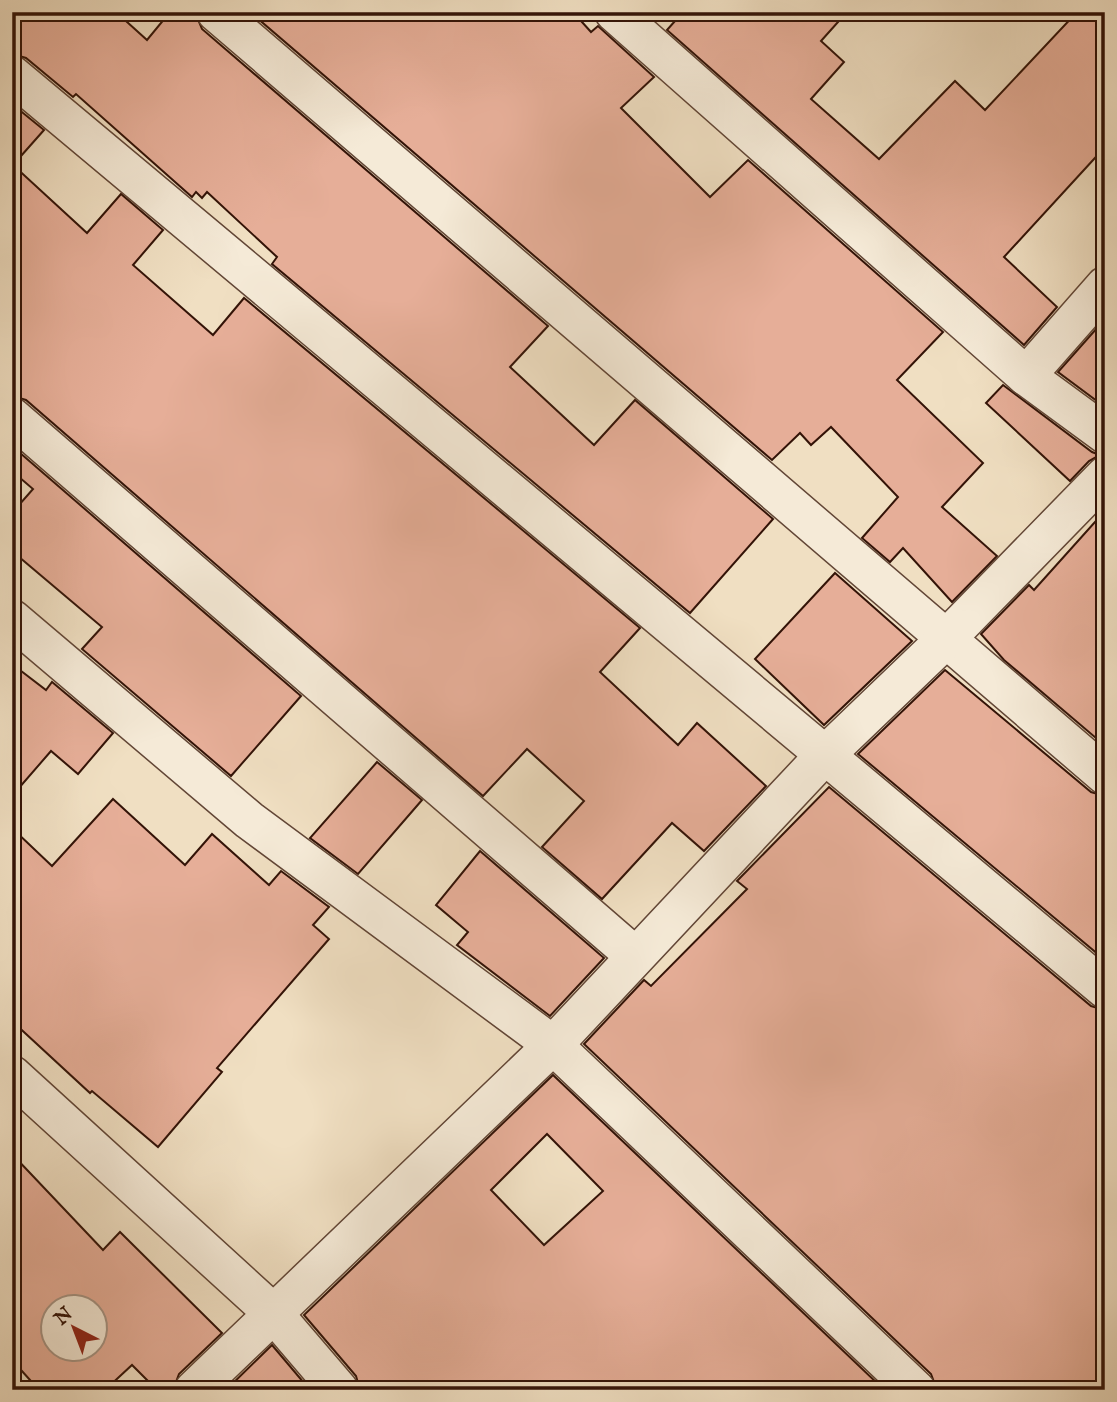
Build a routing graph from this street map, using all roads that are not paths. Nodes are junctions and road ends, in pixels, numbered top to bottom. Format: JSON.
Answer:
{"nodes":[{"id":1,"x":216,"y":12,"type":"edge"},
{"id":2,"x":614,"y":12,"type":"edge"},
{"id":3,"x":12,"y":75,"type":"edge"},
{"id":4,"x":1105,"y":286,"type":"edge"},
{"id":5,"x":1026,"y":376,"type":"junction"},
{"id":6,"x":12,"y":417,"type":"edge"},
{"id":7,"x":1105,"y":434,"type":"edge"},
{"id":8,"x":1105,"y":477,"type":"edge"},
{"id":9,"x":12,"y":620,"type":"edge"},
{"id":10,"x":948,"y":638,"type":"junction"},
{"id":11,"x":823,"y":757,"type":"junction"},
{"id":12,"x":1105,"y":775,"type":"edge"},
{"id":13,"x":635,"y":956,"type":"junction"},
{"id":14,"x":1105,"y":989,"type":"edge"},
{"id":15,"x":552,"y":1045,"type":"junction"},
{"id":16,"x":12,"y":1074,"type":"edge"},
{"id":17,"x":274,"y":1314,"type":"junction"},
{"id":18,"x":194,"y":1390,"type":"edge"},
{"id":19,"x":339,"y":1390,"type":"edge"},
{"id":20,"x":916,"y":1390,"type":"edge"}],
"edges":[{"from":1,"to":10,"type":"street"},
{"from":2,"to":5,"type":"street"},
{"from":3,"to":11,"type":"street"},
{"from":4,"to":5,"type":"street"},
{"from":5,"to":7,"type":"street"},
{"from":6,"to":13,"type":"street"},
{"from":8,"to":10,"type":"street"},
{"from":9,"to":15,"type":"street"},
{"from":10,"to":11,"type":"street"},
{"from":10,"to":12,"type":"street"},
{"from":11,"to":13,"type":"street"},
{"from":11,"to":14,"type":"street"},
{"from":13,"to":15,"type":"street"},
{"from":15,"to":17,"type":"street"},
{"from":15,"to":20,"type":"street"},
{"from":16,"to":17,"type":"street"},
{"from":17,"to":18,"type":"street"},
{"from":17,"to":19,"type":"street"}]}
